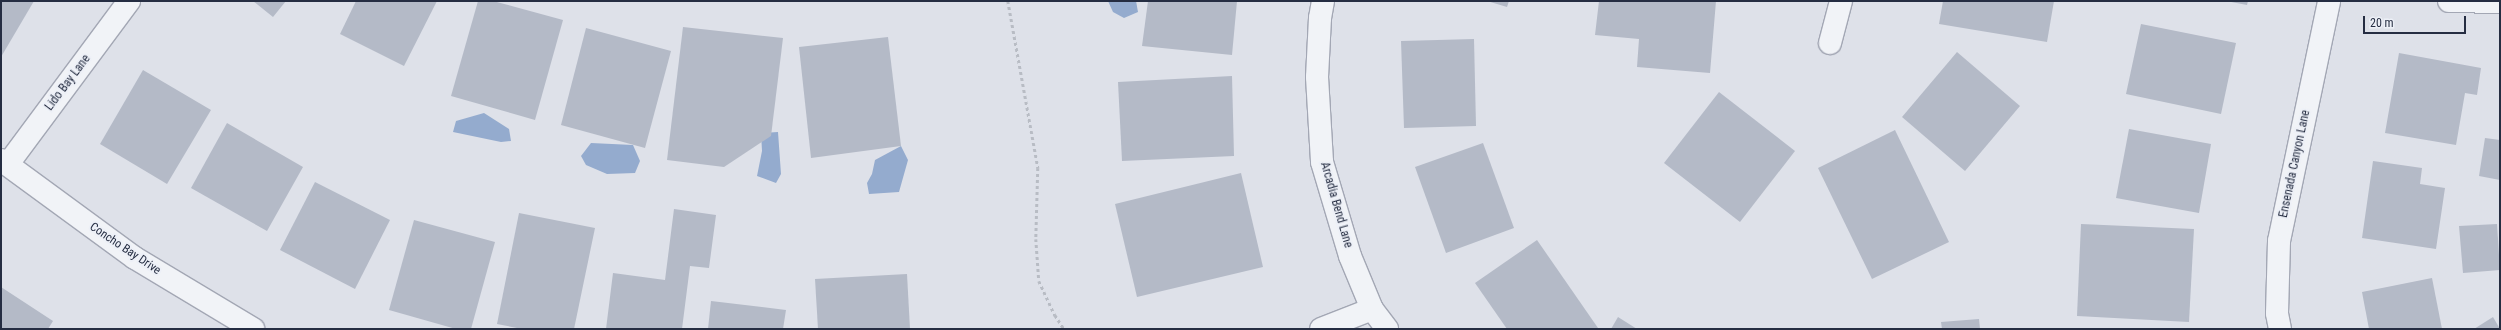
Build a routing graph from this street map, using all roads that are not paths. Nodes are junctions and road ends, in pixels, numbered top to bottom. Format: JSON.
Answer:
{"nodes":[{"id":1,"x":129,"y":1,"type":"edge"},
{"id":2,"x":1324,"y":1,"type":"edge"},
{"id":3,"x":1841,"y":1,"type":"edge"},
{"id":4,"x":2329,"y":1,"type":"edge"},
{"id":5,"x":2449,"y":1,"type":"edge"},
{"id":6,"x":2500,"y":2,"type":"edge"},
{"id":7,"x":1830,"y":43,"type":"dead end"},
{"id":8,"x":4,"y":162,"type":"edge"},
{"id":9,"x":1372,"y":309,"type":"junction"},
{"id":10,"x":253,"y":329,"type":"edge"},
{"id":11,"x":1321,"y":329,"type":"edge"},
{"id":12,"x":1387,"y":329,"type":"edge"},
{"id":13,"x":2280,"y":329,"type":"edge"}],
"edges":[{"from":1,"to":8,"type":"street","name":"Lido Bay Lane"},
{"from":2,"to":9,"type":"street","name":"Arcadia Bend Lane"},
{"from":3,"to":7,"type":"street"},
{"from":4,"to":13,"type":"street","name":"Ensenada Canyon Lane"},
{"from":5,"to":6,"type":"street"},
{"from":8,"to":10,"type":"street","name":"Concho Bay Drive"},
{"from":9,"to":11,"type":"street"},
{"from":9,"to":12,"type":"street","name":"Arcadia Bend Lane"}]}
